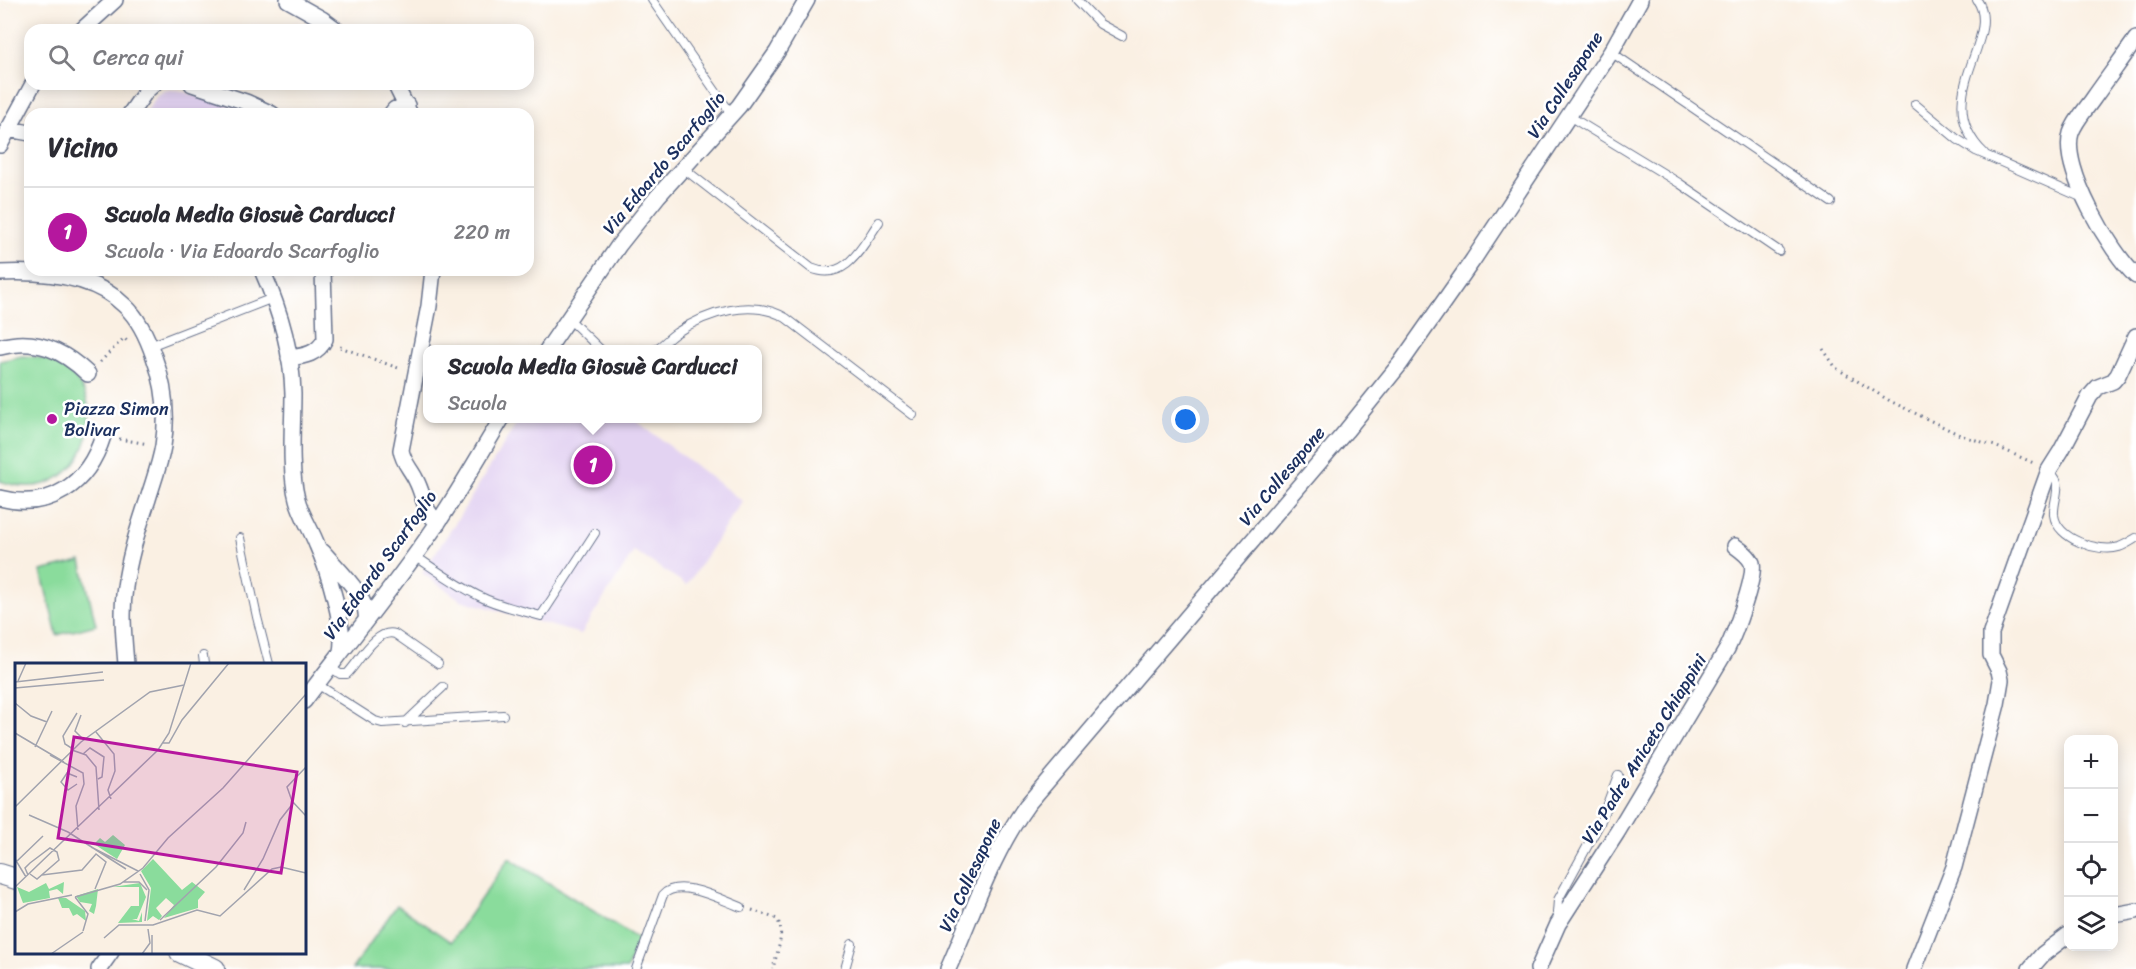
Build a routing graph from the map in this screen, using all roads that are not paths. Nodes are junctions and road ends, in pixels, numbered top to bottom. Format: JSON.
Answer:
{"nodes":[{"id":1,"x":288,"y":0,"type":"edge"},
{"id":2,"x":652,"y":0,"type":"edge"},
{"id":3,"x":807,"y":0,"type":"edge"},
{"id":4,"x":1077,"y":0,"type":"edge"},
{"id":5,"x":1640,"y":0,"type":"edge"},
{"id":6,"x":1977,"y":0,"type":"edge"},
{"id":7,"x":105,"y":3,"type":"edge"},
{"id":8,"x":87,"y":24,"type":"edge"},
{"id":9,"x":327,"y":24,"type":"edge"},
{"id":10,"x":1122,"y":36,"type":"dead end"},
{"id":11,"x":2136,"y":39,"type":"edge"},
{"id":12,"x":1611,"y":52,"type":"junction"},
{"id":13,"x":29,"y":90,"type":"edge"},
{"id":14,"x":147,"y":90,"type":"edge"},
{"id":15,"x":210,"y":90,"type":"edge"},
{"id":16,"x":398,"y":90,"type":"edge"},
{"id":17,"x":1915,"y":104,"type":"dead end"},
{"id":18,"x":134,"y":108,"type":"edge"},
{"id":19,"x":259,"y":108,"type":"edge"},
{"id":20,"x":407,"y":108,"type":"edge"},
{"id":21,"x":732,"y":115,"type":"junction"},
{"id":22,"x":1569,"y":116,"type":"junction"},
{"id":23,"x":7,"y":120,"type":"edge"},
{"id":24,"x":24,"y":130,"type":"edge"},
{"id":25,"x":0,"y":145,"type":"edge"},
{"id":26,"x":1990,"y":158,"type":"junction"},
{"id":27,"x":683,"y":168,"type":"junction"},
{"id":28,"x":2084,"y":198,"type":"junction"},
{"id":29,"x":1831,"y":202,"type":"dead end"},
{"id":30,"x":879,"y":222,"type":"dead end"},
{"id":31,"x":1779,"y":251,"type":"dead end"},
{"id":32,"x":0,"y":273,"type":"edge"},
{"id":33,"x":24,"y":274,"type":"edge"},
{"id":34,"x":53,"y":276,"type":"edge"},
{"id":35,"x":264,"y":276,"type":"edge"},
{"id":36,"x":323,"y":276,"type":"edge"},
{"id":37,"x":432,"y":276,"type":"edge"},
{"id":38,"x":2136,"y":276,"type":"edge"},
{"id":39,"x":273,"y":298,"type":"junction"},
{"id":40,"x":568,"y":318,"type":"junction"},
{"id":41,"x":2136,"y":336,"type":"edge"},
{"id":42,"x":550,"y":345,"type":"edge"},
{"id":43,"x":596,"y":345,"type":"edge"},
{"id":44,"x":660,"y":345,"type":"edge"},
{"id":45,"x":150,"y":346,"type":"junction"},
{"id":46,"x":0,"y":347,"type":"edge"},
{"id":47,"x":289,"y":358,"type":"junction"},
{"id":48,"x":88,"y":374,"type":"road end"},
{"id":49,"x":913,"y":415,"type":"dead end"},
{"id":50,"x":498,"y":423,"type":"edge"},
{"id":51,"x":103,"y":436,"type":"road end"},
{"id":52,"x":2049,"y":470,"type":"junction"},
{"id":53,"x":0,"y":498,"type":"edge"},
{"id":54,"x":438,"y":523,"type":"junction"},
{"id":55,"x":595,"y":533,"type":"dead end"},
{"id":56,"x":240,"y":538,"type":"dead end"},
{"id":57,"x":2136,"y":538,"type":"edge"},
{"id":58,"x":318,"y":545,"type":"junction"},
{"id":59,"x":1736,"y":546,"type":"dead end"},
{"id":60,"x":415,"y":556,"type":"junction"},
{"id":61,"x":357,"y":592,"type":"junction"},
{"id":62,"x":384,"y":599,"type":"junction"},
{"id":63,"x":336,"y":608,"type":"junction"},
{"id":64,"x":363,"y":624,"type":"junction"},
{"id":65,"x":341,"y":651,"type":"junction"},
{"id":66,"x":126,"y":663,"type":"edge"},
{"id":67,"x":270,"y":663,"type":"edge"},
{"id":68,"x":438,"y":664,"type":"dead end"},
{"id":69,"x":330,"y":667,"type":"junction"},
{"id":70,"x":317,"y":684,"type":"junction"},
{"id":71,"x":443,"y":687,"type":"dead end"},
{"id":72,"x":306,"y":698,"type":"edge"},
{"id":73,"x":503,"y":715,"type":"dead end"},
{"id":74,"x":405,"y":723,"type":"junction"},
{"id":75,"x":1618,"y":775,"type":"dead end"},
{"id":76,"x":0,"y":874,"type":"edge"},
{"id":77,"x":15,"y":879,"type":"edge"},
{"id":78,"x":741,"y":907,"type":"road end"},
{"id":79,"x":2136,"y":911,"type":"edge"},
{"id":80,"x":2118,"y":914,"type":"edge"},
{"id":81,"x":1561,"y":919,"type":"junction"},
{"id":82,"x":2064,"y":938,"type":"edge"},
{"id":83,"x":852,"y":944,"type":"dead end"},
{"id":84,"x":110,"y":954,"type":"edge"},
{"id":85,"x":185,"y":954,"type":"edge"},
{"id":86,"x":203,"y":961,"type":"edge"},
{"id":87,"x":99,"y":969,"type":"edge"},
{"id":88,"x":636,"y":969,"type":"edge"},
{"id":89,"x":845,"y":969,"type":"edge"},
{"id":90,"x":948,"y":969,"type":"edge"},
{"id":91,"x":1538,"y":969,"type":"edge"},
{"id":92,"x":1914,"y":969,"type":"edge"},
{"id":93,"x":2030,"y":969,"type":"edge"}],
"edges":[{"from":1,"to":9,"type":"street"},
{"from":2,"to":21,"type":"lane"},
{"from":3,"to":21,"type":"street","name":"Via Edoardo Scarfoglio"},
{"from":4,"to":10,"type":"lane"},
{"from":5,"to":12,"type":"street","name":"Via Collesapone"},
{"from":6,"to":26,"type":"lane"},
{"from":7,"to":8,"type":"street"},
{"from":11,"to":28,"type":"street"},
{"from":12,"to":22,"type":"street","name":"Via Collesapone"},
{"from":12,"to":29,"type":"lane"},
{"from":13,"to":23,"type":"street"},
{"from":14,"to":18,"type":"street"},
{"from":15,"to":19,"type":"street"},
{"from":16,"to":20,"type":"street"},
{"from":17,"to":26,"type":"lane"},
{"from":21,"to":27,"type":"street","name":"Via Edoardo Scarfoglio"},
{"from":22,"to":31,"type":"lane"},
{"from":22,"to":90,"type":"street","name":"Via Collesapone"},
{"from":23,"to":24,"type":"street"},
{"from":23,"to":25,"type":"street"},
{"from":26,"to":28,"type":"lane"},
{"from":27,"to":30,"type":"lane"},
{"from":27,"to":40,"type":"street","name":"Via Edoardo Scarfoglio"},
{"from":28,"to":38,"type":"street"},
{"from":32,"to":33,"type":"street"},
{"from":34,"to":45,"type":"street"},
{"from":35,"to":39,"type":"street"},
{"from":36,"to":47,"type":"street"},
{"from":37,"to":54,"type":"street"},
{"from":39,"to":45,"type":"lane"},
{"from":39,"to":47,"type":"street"},
{"from":40,"to":42,"type":"street","name":"Via Edoardo Scarfoglio"},
{"from":40,"to":43,"type":"lane"},
{"from":41,"to":52,"type":"street"},
{"from":44,"to":49,"type":"lane"},
{"from":45,"to":66,"type":"street"},
{"from":46,"to":48,"type":"street"},
{"from":47,"to":58,"type":"street"},
{"from":50,"to":54,"type":"street","name":"Via Edoardo Scarfoglio"},
{"from":51,"to":53,"type":"street"},
{"from":52,"to":57,"type":"lane"},
{"from":52,"to":92,"type":"street"},
{"from":54,"to":60,"type":"street","name":"Via Edoardo Scarfoglio"},
{"from":55,"to":60,"type":"lane"},
{"from":56,"to":67,"type":"lane"},
{"from":58,"to":61,"type":"street"},
{"from":58,"to":63,"type":"street"},
{"from":59,"to":81,"type":"street","name":"Via Padre Aniceto Chiappini"},
{"from":60,"to":62,"type":"street","name":"Via Edoardo Scarfoglio"},
{"from":61,"to":62,"type":"street"},
{"from":61,"to":64,"type":"street"},
{"from":62,"to":64,"type":"street","name":"Via Edoardo Scarfoglio"},
{"from":63,"to":64,"type":"street"},
{"from":63,"to":65,"type":"street"},
{"from":64,"to":65,"type":"street","name":"Via Edoardo Scarfoglio"},
{"from":65,"to":69,"type":"street","name":"Via Edoardo Scarfoglio"},
{"from":68,"to":69,"type":"lane"},
{"from":69,"to":70,"type":"street","name":"Via Edoardo Scarfoglio"},
{"from":70,"to":72,"type":"street","name":"Via Edoardo Scarfoglio"},
{"from":70,"to":74,"type":"lane"},
{"from":71,"to":74,"type":"lane"},
{"from":73,"to":74,"type":"lane"},
{"from":75,"to":81,"type":"lane"},
{"from":76,"to":77,"type":"street"},
{"from":78,"to":88,"type":"lane"},
{"from":79,"to":80,"type":"street"},
{"from":81,"to":91,"type":"street","name":"Via Padre Aniceto Chiappini"},
{"from":82,"to":93,"type":"street"},
{"from":83,"to":89,"type":"lane"},
{"from":84,"to":87,"type":"street"},
{"from":85,"to":86,"type":"street"}]}
